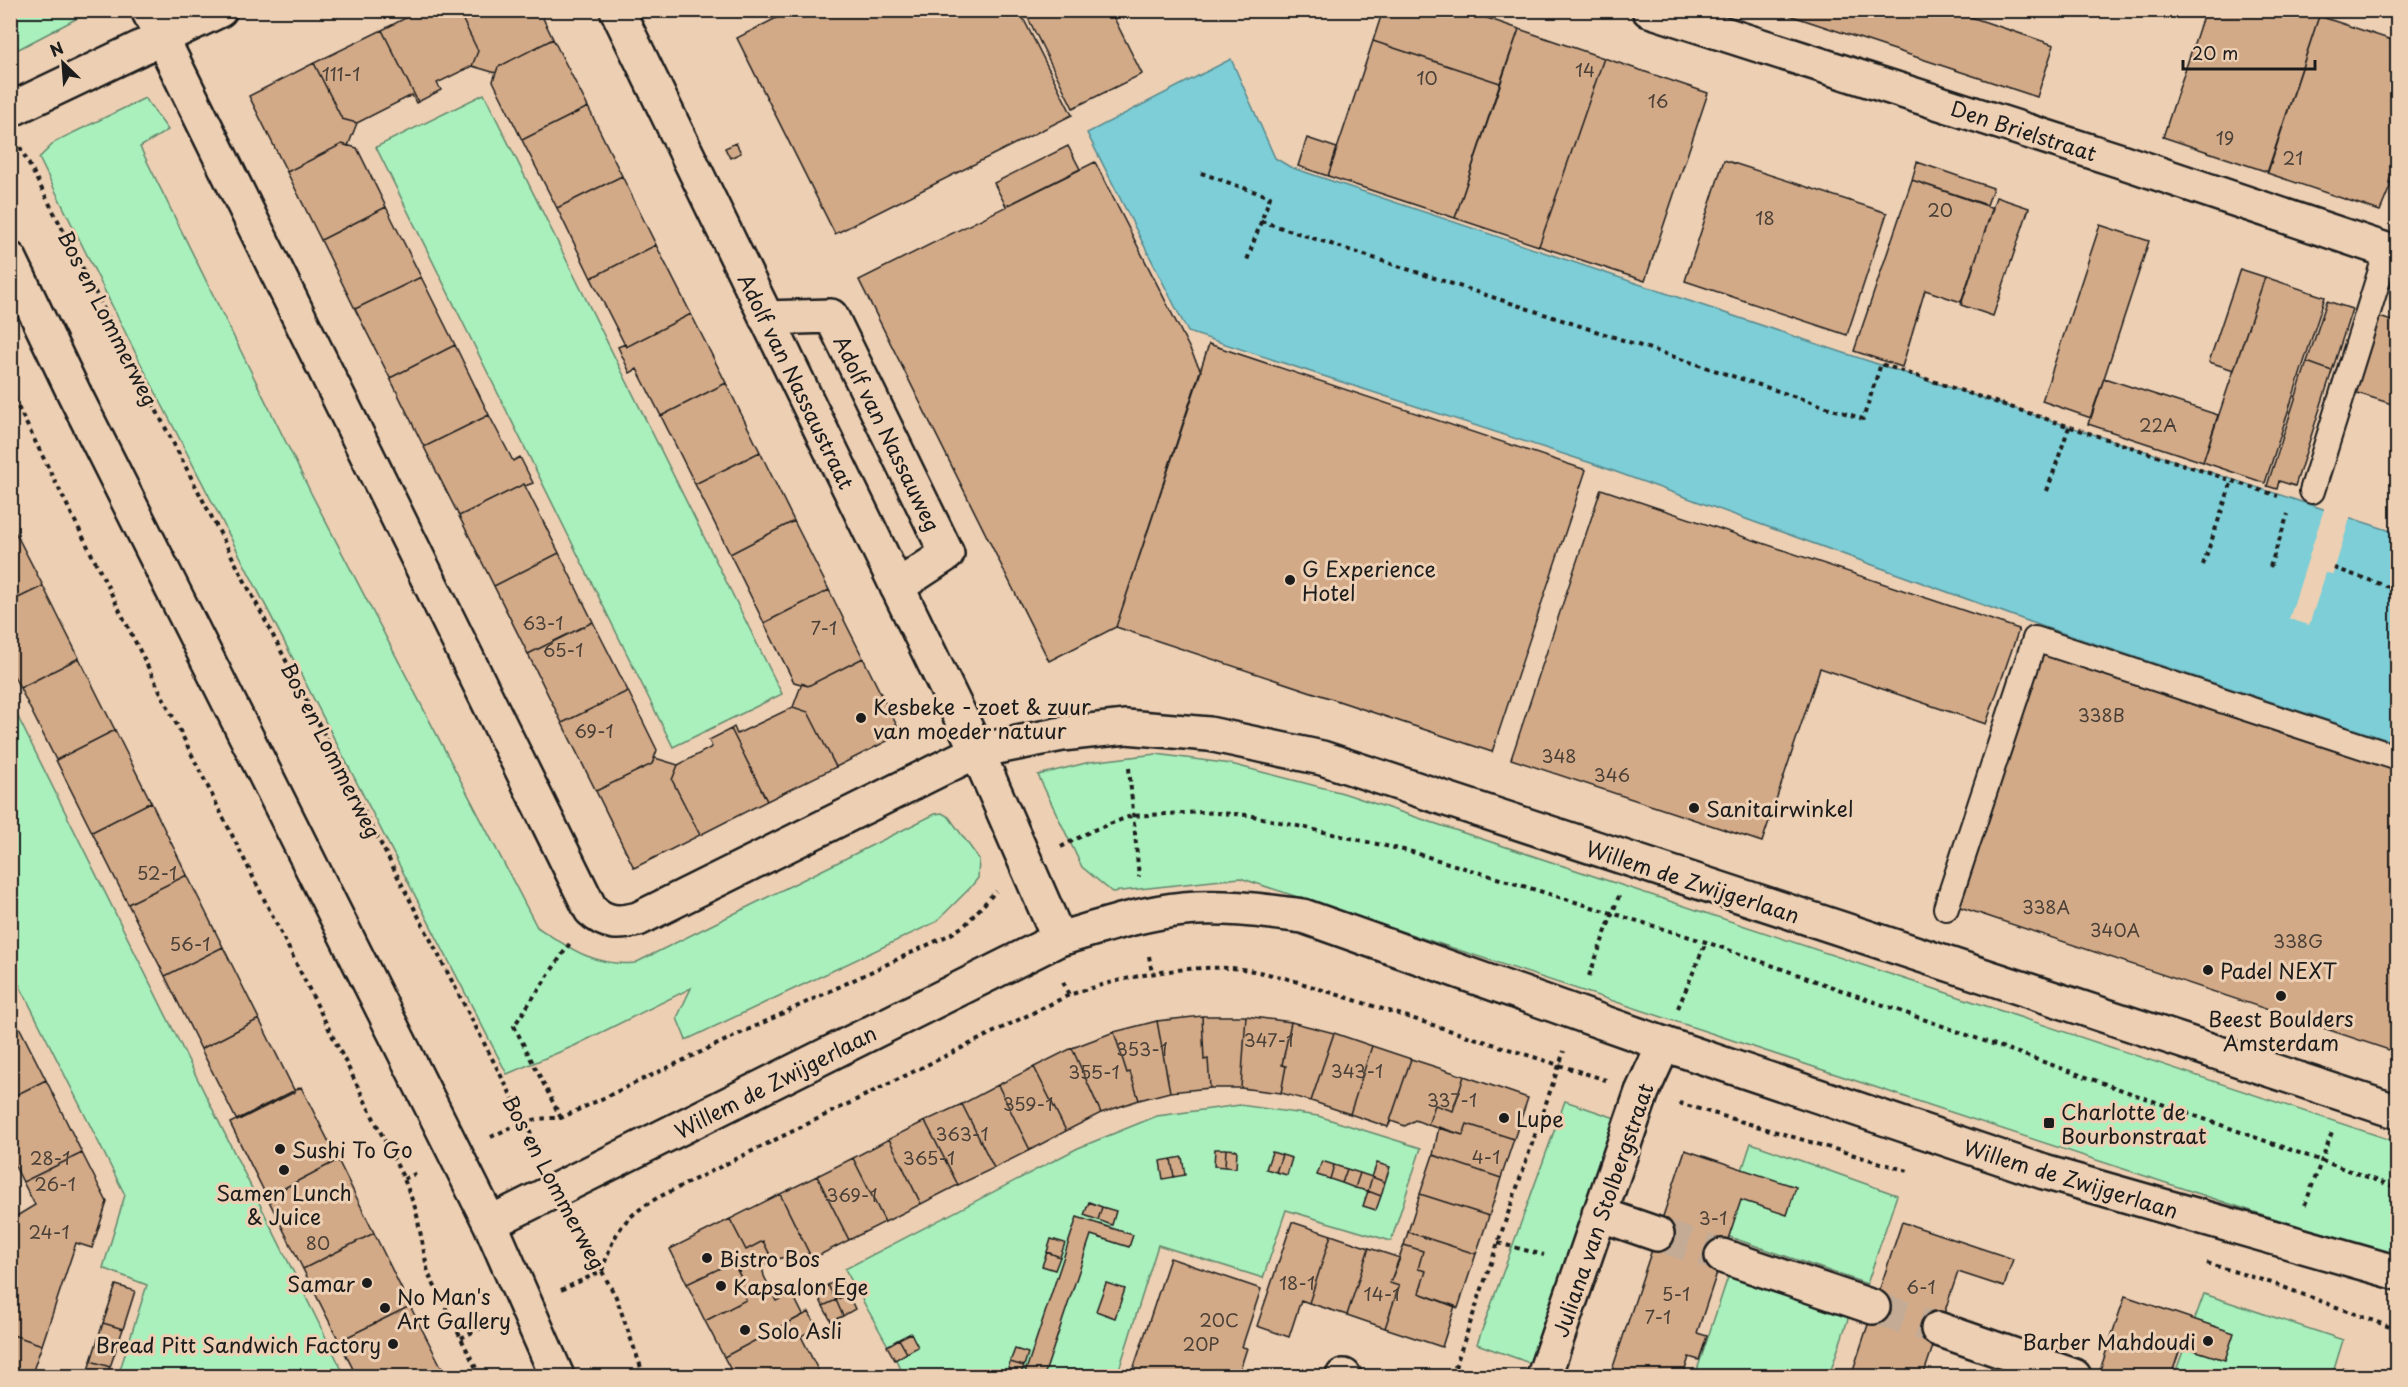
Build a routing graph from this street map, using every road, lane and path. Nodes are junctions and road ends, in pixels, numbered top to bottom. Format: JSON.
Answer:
{"nodes":[{"id":1,"x":220,"y":10,"type":"edge"},
{"id":2,"x":617,"y":10,"type":"edge"},
{"id":3,"x":1649,"y":10,"type":"edge"},
{"id":4,"x":154,"y":25,"type":"edge"},
{"id":5,"x":10,"y":110,"type":"edge"},
{"id":6,"x":20,"y":145,"type":"dead end"},
{"id":7,"x":1201,"y":173,"type":"dead end"},
{"id":8,"x":1261,"y":221,"type":"junction"},
{"id":9,"x":2392,"y":253,"type":"edge"},
{"id":10,"x":10,"y":259,"type":"edge"},
{"id":11,"x":1246,"y":263,"type":"dead end"},
{"id":12,"x":766,"y":318,"type":"junction"},
{"id":13,"x":10,"y":391,"type":"edge"},
{"id":14,"x":2069,"y":427,"type":"junction"},
{"id":15,"x":2232,"y":481,"type":"junction"},
{"id":16,"x":2046,"y":491,"type":"dead end"},
{"id":17,"x":2312,"y":491,"type":"dead end"},
{"id":18,"x":2282,"y":498,"type":"dead end"},
{"id":19,"x":2289,"y":512,"type":"dead end"},
{"id":20,"x":2203,"y":564,"type":"dead end"},
{"id":21,"x":2270,"y":567,"type":"dead end"},
{"id":22,"x":2334,"y":568,"type":"dead end"},
{"id":23,"x":897,"y":587,"type":"junction"},
{"id":24,"x":2397,"y":590,"type":"edge"},
{"id":25,"x":1126,"y":727,"type":"junction"},
{"id":26,"x":977,"y":751,"type":"junction"},
{"id":27,"x":2397,"y":758,"type":"edge"},
{"id":28,"x":1631,"y":860,"type":"junction"},
{"id":29,"x":1946,"y":908,"type":"dead end"},
{"id":30,"x":591,"y":910,"type":"junction"},
{"id":31,"x":1144,"y":916,"type":"junction"},
{"id":32,"x":1059,"y":939,"type":"junction"},
{"id":33,"x":1706,"y":942,"type":"dead end"},
{"id":34,"x":1152,"y":973,"type":"junction"},
{"id":35,"x":1575,"y":1012,"type":"junction"},
{"id":36,"x":1664,"y":1044,"type":"junction"},
{"id":37,"x":1560,"y":1065,"type":"junction"},
{"id":38,"x":1642,"y":1092,"type":"junction"},
{"id":39,"x":2346,"y":1095,"type":"junction"},
{"id":40,"x":2397,"y":1112,"type":"edge"},
{"id":41,"x":525,"y":1120,"type":"junction"},
{"id":42,"x":1918,"y":1174,"type":"dead end"},
{"id":43,"x":560,"y":1189,"type":"junction"},
{"id":44,"x":1599,"y":1214,"type":"junction"},
{"id":45,"x":490,"y":1224,"type":"junction"},
{"id":46,"x":1657,"y":1234,"type":"tunnel mouth"},
{"id":47,"x":1498,"y":1243,"type":"junction"},
{"id":48,"x":2290,"y":1243,"type":"junction"},
{"id":49,"x":1722,"y":1256,"type":"tunnel mouth"},
{"id":50,"x":2198,"y":1260,"type":"dead end"},
{"id":51,"x":1582,"y":1264,"type":"junction"},
{"id":52,"x":602,"y":1271,"type":"junction"},
{"id":53,"x":2397,"y":1273,"type":"edge"},
{"id":54,"x":2275,"y":1284,"type":"junction"},
{"id":55,"x":1873,"y":1307,"type":"tunnel mouth"},
{"id":56,"x":1938,"y":1329,"type":"tunnel mouth"},
{"id":57,"x":2397,"y":1329,"type":"edge"},
{"id":58,"x":2041,"y":1371,"type":"edge"},
{"id":59,"x":480,"y":1377,"type":"edge"},
{"id":60,"x":557,"y":1377,"type":"edge"},
{"id":61,"x":644,"y":1377,"type":"edge"},
{"id":62,"x":1452,"y":1377,"type":"edge"},
{"id":63,"x":1544,"y":1377,"type":"edge"},
{"id":64,"x":2074,"y":1377,"type":"edge"}],
"edges":[{"from":1,"to":4,"type":"street"},
{"from":2,"to":12,"type":"street","name":"Adolf van Nassaustraat"},
{"from":3,"to":9,"type":"street","name":"Den Brielstraat"},
{"from":4,"to":5,"type":"street"},
{"from":4,"to":30,"type":"street"},
{"from":6,"to":41,"type":"path","name":"Bos en Lommerweg"},
{"from":7,"to":8,"type":"path"},
{"from":8,"to":11,"type":"path"},
{"from":8,"to":14,"type":"path"},
{"from":9,"to":17,"type":"lane"},
{"from":10,"to":45,"type":"street"},
{"from":12,"to":23,"type":"street","name":"Adolf van Nassaustraat"},
{"from":12,"to":23,"type":"street","name":"Adolf van Nassauweg"},
{"from":13,"to":59,"type":"path"},
{"from":14,"to":15,"type":"path"},
{"from":14,"to":16,"type":"path"},
{"from":15,"to":18,"type":"path"},
{"from":15,"to":20,"type":"path"},
{"from":19,"to":21,"type":"path"},
{"from":22,"to":24,"type":"path"},
{"from":23,"to":26,"type":"street","name":"Adolf van Nassaustraat"},
{"from":25,"to":26,"type":"street","name":"Willem de Zwijgerlaan"},
{"from":25,"to":28,"type":"street","name":"Willem de Zwijgerlaan"},
{"from":25,"to":31,"type":"path"},
{"from":26,"to":30,"type":"street","name":"Willem de Zwijgerlaan"},
{"from":26,"to":32,"type":"street"},
{"from":27,"to":29,"type":"lane"},
{"from":28,"to":35,"type":"path"},
{"from":28,"to":39,"type":"street","name":"Willem de Zwijgerlaan"},
{"from":30,"to":41,"type":"path"},
{"from":31,"to":32,"type":"street","name":"Willem de Zwijgerlaan"},
{"from":31,"to":34,"type":"path"},
{"from":31,"to":35,"type":"street","name":"Willem de Zwijgerlaan"},
{"from":32,"to":43,"type":"street","name":"Willem de Zwijgerlaan"},
{"from":33,"to":36,"type":"path"},
{"from":34,"to":37,"type":"path"},
{"from":34,"to":52,"type":"path"},
{"from":35,"to":36,"type":"street","name":"Willem de Zwijgerlaan"},
{"from":35,"to":37,"type":"path"},
{"from":36,"to":38,"type":"street","name":"Juliana van Stolbergstraat"},
{"from":36,"to":48,"type":"street","name":"Willem de Zwijgerlaan"},
{"from":37,"to":38,"type":"path"},
{"from":37,"to":47,"type":"path"},
{"from":38,"to":42,"type":"path"},
{"from":38,"to":44,"type":"street","name":"Juliana van Stolbergstraat"},
{"from":39,"to":40,"type":"street","name":"Willem de Zwijgerlaan"},
{"from":39,"to":48,"type":"path"},
{"from":41,"to":43,"type":"path","name":"Bos en Lommerweg"},
{"from":43,"to":45,"type":"street","name":"Willem de Zwijgerlaan"},
{"from":43,"to":52,"type":"path","name":"Bos en Lommerweg"},
{"from":44,"to":46,"type":"street"},
{"from":44,"to":51,"type":"street","name":"Juliana van Stolbergstraat"},
{"from":45,"to":60,"type":"street"},
{"from":47,"to":51,"type":"path"},
{"from":47,"to":62,"type":"path"},
{"from":48,"to":53,"type":"street","name":"Willem de Zwijgerlaan"},
{"from":48,"to":54,"type":"path"},
{"from":49,"to":55,"type":"street"},
{"from":50,"to":54,"type":"path"},
{"from":51,"to":63,"type":"street","name":"Juliana van Stolbergstraat"},
{"from":52,"to":61,"type":"path","name":"Bos en Lommerweg"},
{"from":54,"to":57,"type":"path"},
{"from":56,"to":58,"type":"street"},
{"from":58,"to":64,"type":"street"}]}
